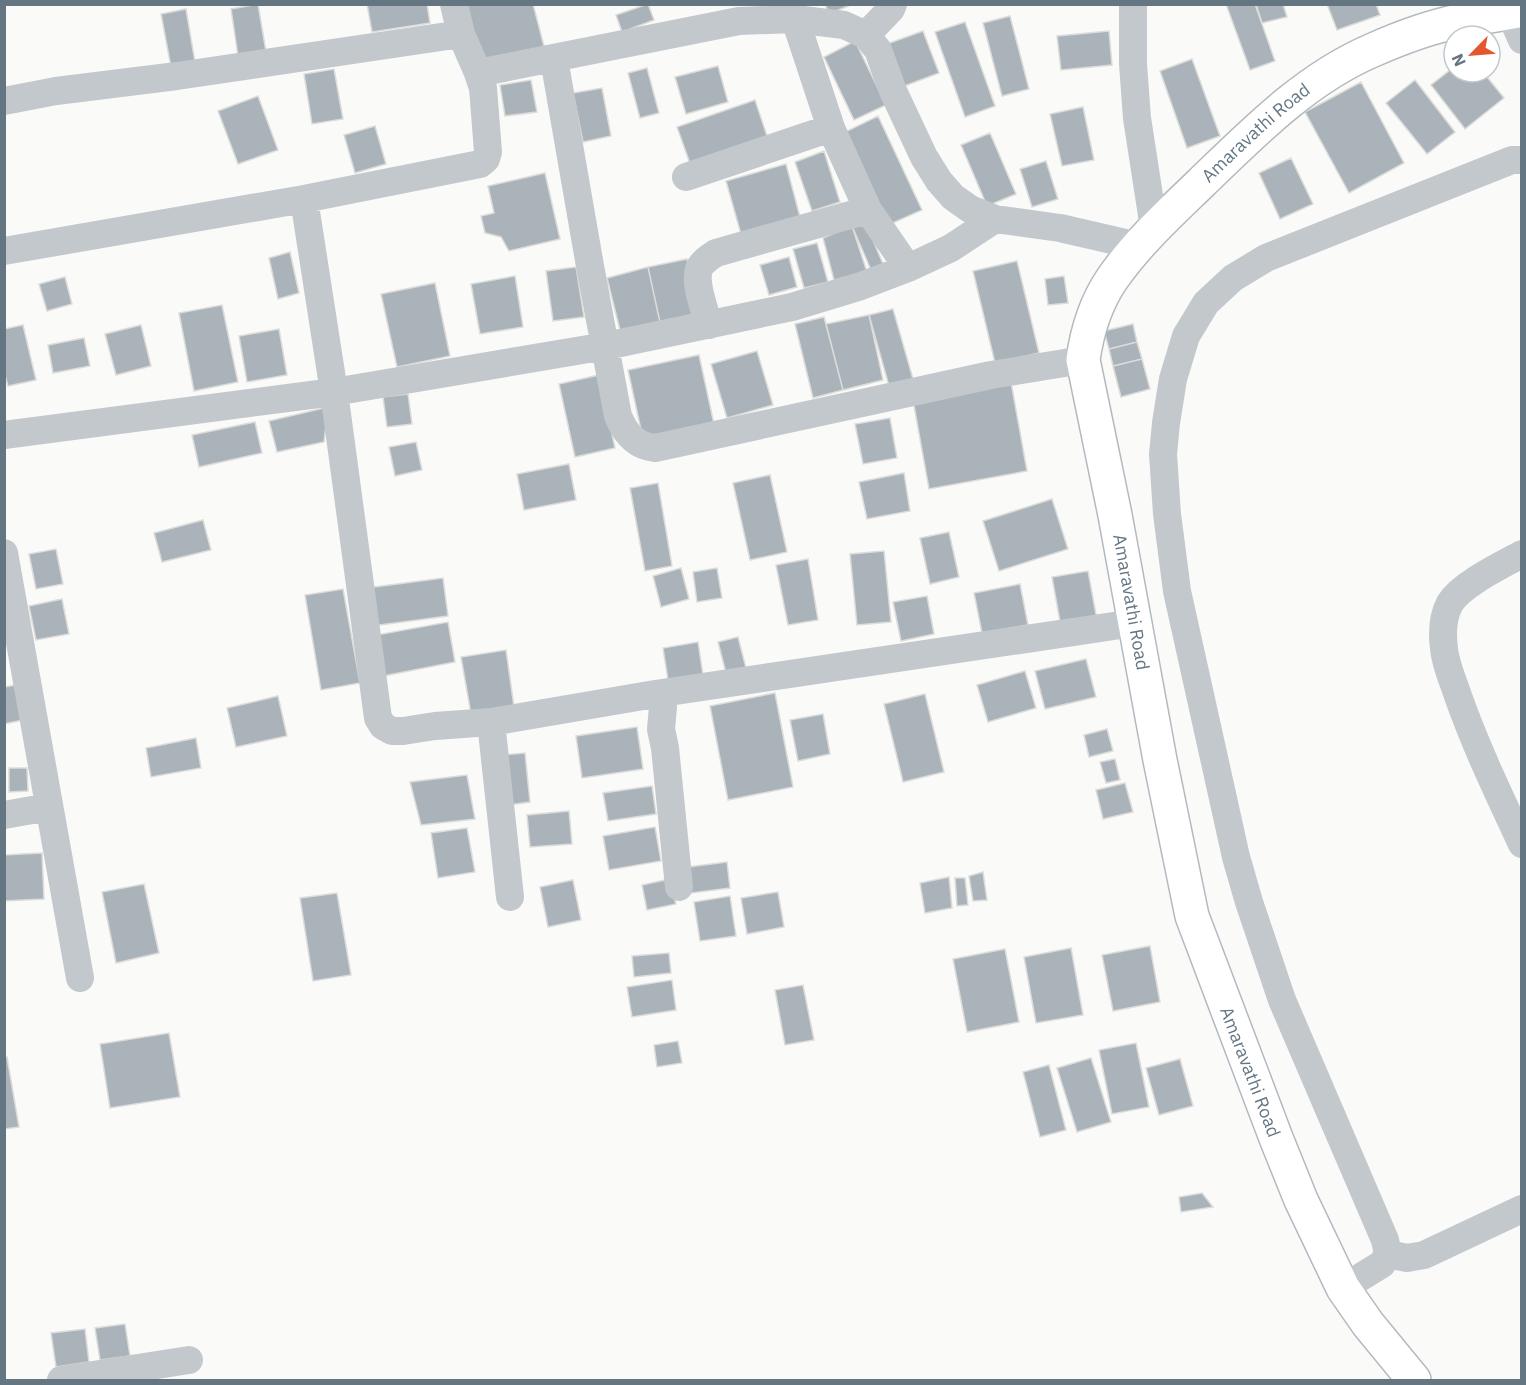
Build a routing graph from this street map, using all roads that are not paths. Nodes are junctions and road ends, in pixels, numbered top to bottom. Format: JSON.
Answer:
{"nodes":[{"id":1,"x":454,"y":4,"type":"edge"},
{"id":2,"x":893,"y":4,"type":"edge"},
{"id":3,"x":1133,"y":4,"type":"edge"},
{"id":4,"x":1456,"y":13,"type":"edge"},
{"id":5,"x":795,"y":19,"type":"junction"},
{"id":6,"x":1518,"y":21,"type":"edge"},
{"id":7,"x":461,"y":34,"type":"junction"},
{"id":8,"x":866,"y":34,"type":"junction"},
{"id":9,"x":554,"y":59,"type":"junction"},
{"id":10,"x":478,"y":73,"type":"junction"},
{"id":11,"x":4,"y":101,"type":"edge"},
{"id":12,"x":831,"y":128,"type":"junction"},
{"id":13,"x":1521,"y":160,"type":"edge"},
{"id":14,"x":686,"y":177,"type":"dead end"},
{"id":15,"x":304,"y":199,"type":"junction"},
{"id":16,"x":868,"y":210,"type":"junction"},
{"id":17,"x":995,"y":219,"type":"junction"},
{"id":18,"x":1146,"y":237,"type":"junction"},
{"id":19,"x":4,"y":251,"type":"edge"},
{"id":20,"x":908,"y":268,"type":"junction"},
{"id":21,"x":709,"y":325,"type":"junction"},
{"id":22,"x":606,"y":345,"type":"junction"},
{"id":23,"x":1083,"y":360,"type":"junction"},
{"id":24,"x":334,"y":392,"type":"junction"},
{"id":25,"x":4,"y":435,"type":"edge"},
{"id":26,"x":4,"y":553,"type":"edge"},
{"id":27,"x":1521,"y":554,"type":"edge"},
{"id":28,"x":1134,"y":623,"type":"junction"},
{"id":29,"x":655,"y":694,"type":"junction"},
{"id":30,"x":490,"y":722,"type":"junction"},
{"id":31,"x":49,"y":807,"type":"junction"},
{"id":32,"x":4,"y":815,"type":"edge"},
{"id":33,"x":1521,"y":844,"type":"edge"},
{"id":34,"x":679,"y":887,"type":"dead end"},
{"id":35,"x":510,"y":897,"type":"dead end"},
{"id":36,"x":80,"y":978,"type":"dead end"},
{"id":37,"x":1521,"y":1209,"type":"edge"},
{"id":38,"x":1388,"y":1254,"type":"junction"},
{"id":39,"x":1342,"y":1288,"type":"junction"},
{"id":40,"x":189,"y":1360,"type":"dead end"},
{"id":41,"x":61,"y":1380,"type":"edge"},
{"id":42,"x":1414,"y":1380,"type":"edge"}],
"edges":[{"from":1,"to":7,"type":"street"},
{"from":2,"to":8,"type":"street"},
{"from":3,"to":18,"type":"street"},
{"from":4,"to":6,"type":"main road","name":"Amaravathi Road"},
{"from":4,"to":18,"type":"main road","name":"Amaravathi Road"},
{"from":5,"to":8,"type":"street"},
{"from":5,"to":9,"type":"street"},
{"from":5,"to":12,"type":"street"},
{"from":7,"to":10,"type":"street"},
{"from":7,"to":11,"type":"street"},
{"from":8,"to":17,"type":"street"},
{"from":9,"to":10,"type":"street"},
{"from":9,"to":22,"type":"street"},
{"from":10,"to":15,"type":"street"},
{"from":12,"to":14,"type":"street"},
{"from":12,"to":16,"type":"street"},
{"from":13,"to":38,"type":"street"},
{"from":15,"to":19,"type":"street"},
{"from":15,"to":24,"type":"street"},
{"from":16,"to":20,"type":"street"},
{"from":16,"to":21,"type":"street"},
{"from":17,"to":18,"type":"street"},
{"from":17,"to":20,"type":"street"},
{"from":18,"to":23,"type":"main road","name":"Amaravathi Road"},
{"from":20,"to":21,"type":"street"},
{"from":21,"to":22,"type":"street"},
{"from":22,"to":23,"type":"street"},
{"from":22,"to":24,"type":"street"},
{"from":23,"to":28,"type":"main road","name":"Amaravathi Road"},
{"from":24,"to":25,"type":"street"},
{"from":24,"to":30,"type":"street"},
{"from":26,"to":31,"type":"street"},
{"from":27,"to":33,"type":"street"},
{"from":28,"to":29,"type":"street"},
{"from":28,"to":39,"type":"main road","name":"Amaravathi Road"},
{"from":29,"to":30,"type":"street"},
{"from":29,"to":34,"type":"street"},
{"from":30,"to":35,"type":"street"},
{"from":31,"to":32,"type":"street"},
{"from":31,"to":36,"type":"street"},
{"from":37,"to":38,"type":"street"},
{"from":38,"to":39,"type":"street"},
{"from":39,"to":42,"type":"main road","name":"Amaravathi Road"},
{"from":40,"to":41,"type":"street"}]}
